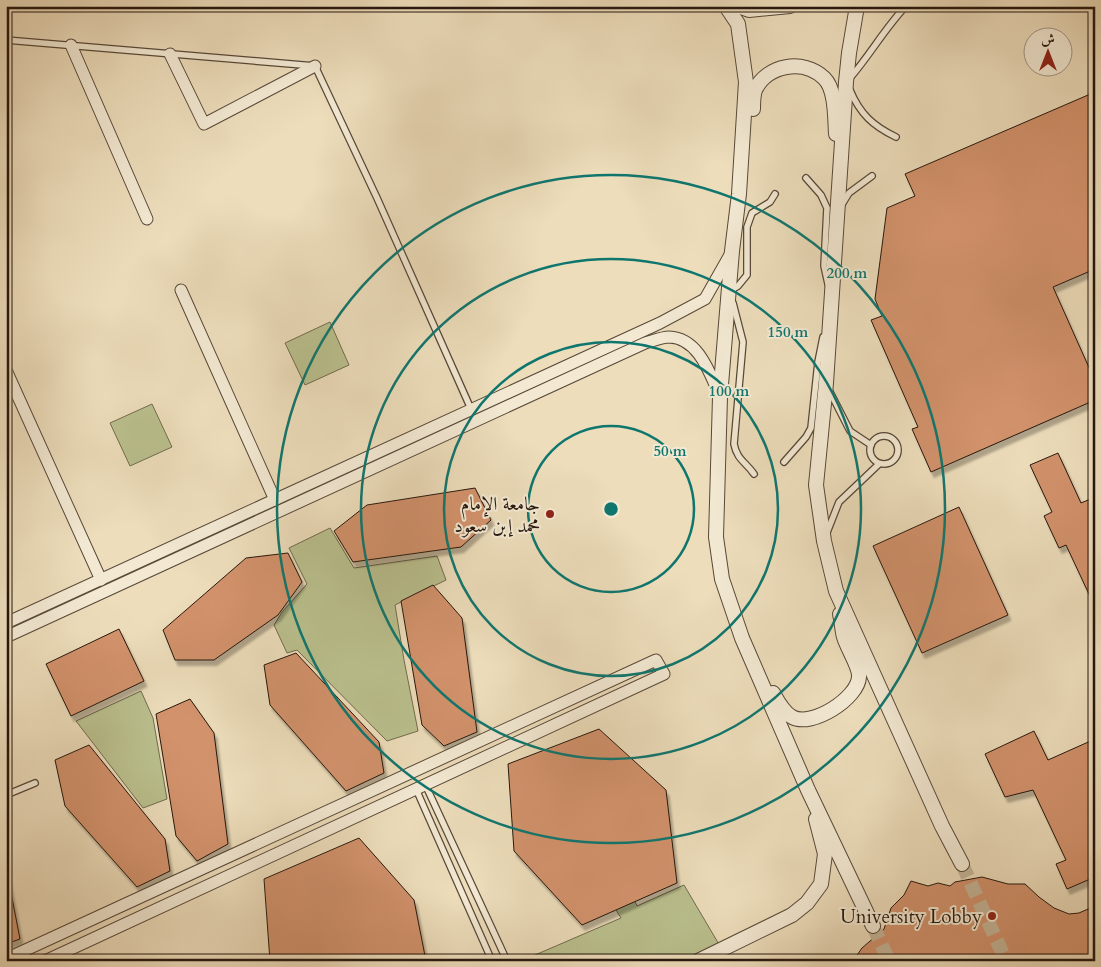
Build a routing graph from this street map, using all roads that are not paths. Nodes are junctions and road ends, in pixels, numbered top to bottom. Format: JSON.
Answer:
{"nodes":[{"id":1,"x":726,"y":6,"type":"edge"},
{"id":2,"x":738,"y":6,"type":"edge"},
{"id":3,"x":790,"y":6,"type":"edge"},
{"id":4,"x":857,"y":6,"type":"edge"},
{"id":5,"x":906,"y":6,"type":"edge"},
{"id":6,"x":6,"y":40,"type":"edge"},
{"id":7,"x":71,"y":45,"type":"junction"},
{"id":8,"x":170,"y":54,"type":"junction"},
{"id":9,"x":316,"y":66,"type":"junction"},
{"id":10,"x":846,"y":82,"type":"junction"},
{"id":11,"x":896,"y":137,"type":"dead end"},
{"id":12,"x":840,"y":157,"type":"junction"},
{"id":13,"x":872,"y":176,"type":"dead end"},
{"id":14,"x":806,"y":178,"type":"dead end"},
{"id":15,"x":739,"y":194,"type":"junction"},
{"id":16,"x":775,"y":194,"type":"dead end"},
{"id":17,"x":836,"y":214,"type":"junction"},
{"id":18,"x":147,"y":219,"type":"dead end"},
{"id":19,"x":732,"y":251,"type":"junction"},
{"id":20,"x":181,"y":290,"type":"dead end"},
{"id":21,"x":730,"y":291,"type":"junction"},
{"id":22,"x":831,"y":299,"type":"junction"},
{"id":23,"x":6,"y":370,"type":"edge"},
{"id":24,"x":826,"y":383,"type":"junction"},
{"id":25,"x":720,"y":397,"type":"junction"},
{"id":26,"x":474,"y":415,"type":"junction"},
{"id":27,"x":871,"y":444,"type":"junction"},
{"id":28,"x":784,"y":462,"type":"dead end"},
{"id":29,"x":879,"y":464,"type":"junction"},
{"id":30,"x":754,"y":474,"type":"dead end"},
{"id":31,"x":275,"y":500,"type":"junction"},
{"id":32,"x":824,"y":541,"type":"junction"},
{"id":33,"x":101,"y":580,"type":"junction"},
{"id":34,"x":836,"y":591,"type":"junction"},
{"id":35,"x":6,"y":623,"type":"edge"},
{"id":36,"x":6,"y":637,"type":"edge"},
{"id":37,"x":742,"y":638,"type":"junction"},
{"id":38,"x":35,"y":783,"type":"dead end"},
{"id":39,"x":421,"y":786,"type":"junction"},
{"id":40,"x":808,"y":790,"type":"junction"},
{"id":41,"x":6,"y":795,"type":"edge"},
{"id":42,"x":962,"y":864,"type":"tunnel mouth"},
{"id":43,"x":146,"y":895,"type":"junction"},
{"id":44,"x":153,"y":911,"type":"junction"},
{"id":45,"x":873,"y":926,"type":"tunnel mouth"},
{"id":46,"x":6,"y":959,"type":"edge"},
{"id":47,"x":45,"y":961,"type":"edge"},
{"id":48,"x":492,"y":961,"type":"edge"},
{"id":49,"x":507,"y":961,"type":"edge"},
{"id":50,"x":698,"y":961,"type":"edge"}],
"edges":[{"from":1,"to":15,"type":"street"},
{"from":2,"to":3,"type":"street"},
{"from":4,"to":10,"type":"street"},
{"from":5,"to":10,"type":"lane"},
{"from":6,"to":7,"type":"lane"},
{"from":7,"to":8,"type":"lane"},
{"from":7,"to":18,"type":"street"},
{"from":8,"to":9,"type":"lane"},
{"from":8,"to":9,"type":"street"},
{"from":9,"to":26,"type":"lane"},
{"from":10,"to":11,"type":"lane"},
{"from":10,"to":12,"type":"street"},
{"from":12,"to":15,"type":"street"},
{"from":12,"to":17,"type":"street"},
{"from":13,"to":17,"type":"lane"},
{"from":14,"to":22,"type":"lane"},
{"from":15,"to":19,"type":"street"},
{"from":16,"to":21,"type":"lane"},
{"from":17,"to":22,"type":"street"},
{"from":19,"to":21,"type":"street"},
{"from":19,"to":26,"type":"street"},
{"from":20,"to":31,"type":"street"},
{"from":21,"to":25,"type":"street"},
{"from":21,"to":30,"type":"lane"},
{"from":22,"to":24,"type":"street"},
{"from":22,"to":28,"type":"lane"},
{"from":23,"to":33,"type":"street"},
{"from":24,"to":27,"type":"lane"},
{"from":24,"to":32,"type":"street"},
{"from":25,"to":26,"type":"street"},
{"from":25,"to":37,"type":"street"},
{"from":26,"to":31,"type":"street"},
{"from":26,"to":36,"type":"street"},
{"from":27,"to":29,"type":"lane"},
{"from":27,"to":29,"type":"lane"},
{"from":29,"to":32,"type":"lane"},
{"from":31,"to":33,"type":"street"},
{"from":32,"to":34,"type":"street"},
{"from":33,"to":35,"type":"street"},
{"from":34,"to":37,"type":"street"},
{"from":34,"to":42,"type":"street"},
{"from":37,"to":40,"type":"street"},
{"from":38,"to":41,"type":"lane"},
{"from":39,"to":43,"type":"street"},
{"from":39,"to":44,"type":"street"},
{"from":39,"to":48,"type":"lane"},
{"from":39,"to":49,"type":"lane"},
{"from":40,"to":45,"type":"street"},
{"from":40,"to":50,"type":"street"},
{"from":43,"to":44,"type":"street"},
{"from":43,"to":46,"type":"street"},
{"from":44,"to":47,"type":"street"}]}
